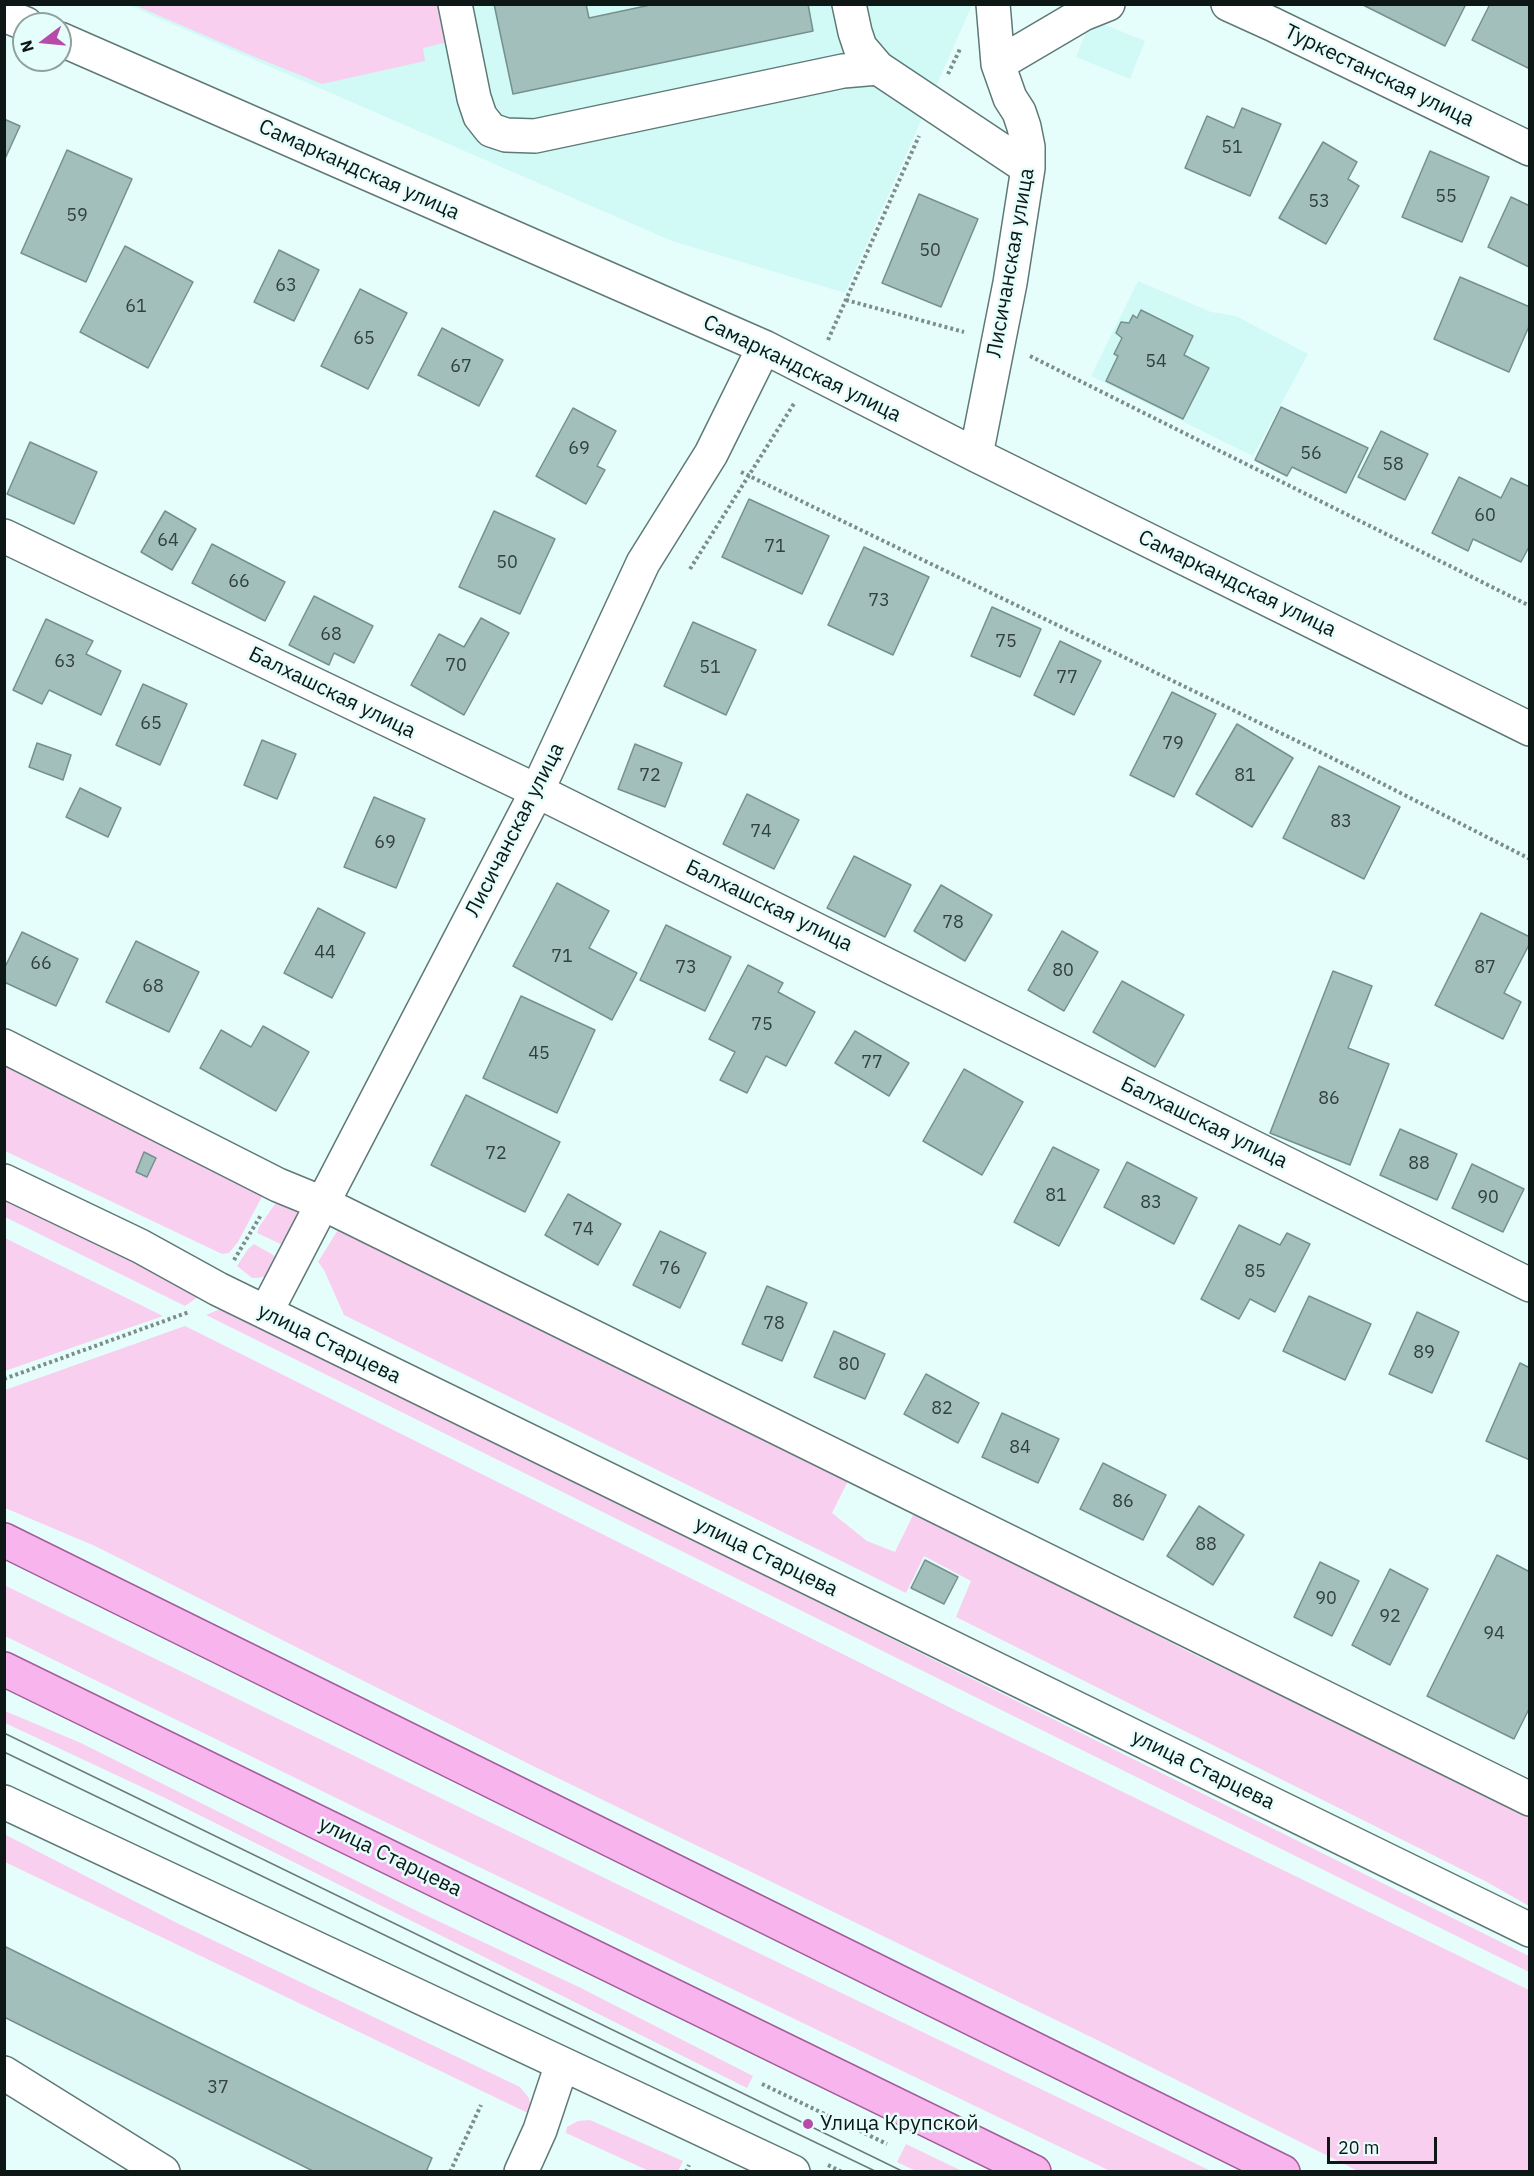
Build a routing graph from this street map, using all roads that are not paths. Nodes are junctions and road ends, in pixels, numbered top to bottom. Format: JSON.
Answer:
{"nodes":[{"id":1,"x":455,"y":4,"type":"edge"},
{"id":2,"x":849,"y":4,"type":"edge"},
{"id":3,"x":993,"y":4,"type":"edge"},
{"id":4,"x":1108,"y":4,"type":"edge"},
{"id":5,"x":1228,"y":4,"type":"edge"},
{"id":6,"x":72,"y":44,"type":"edge"},
{"id":7,"x":998,"y":64,"type":"junction"},
{"id":8,"x":878,"y":68,"type":"junction"},
{"id":9,"x":1530,"y":149,"type":"edge"},
{"id":10,"x":1028,"y":168,"type":"junction"},
{"id":11,"x":764,"y":347,"type":"junction"},
{"id":12,"x":976,"y":455,"type":"junction"},
{"id":13,"x":4,"y":536,"type":"edge"},
{"id":14,"x":1530,"y":729,"type":"edge"},
{"id":15,"x":537,"y":791,"type":"junction"},
{"id":16,"x":4,"y":1046,"type":"edge"},
{"id":17,"x":4,"y":1181,"type":"edge"},
{"id":18,"x":322,"y":1203,"type":"junction"},
{"id":19,"x":1530,"y":1285,"type":"edge"},
{"id":20,"x":266,"y":1312,"type":"junction"},
{"id":21,"x":4,"y":1540,"type":"edge"},
{"id":22,"x":4,"y":1670,"type":"edge"},
{"id":23,"x":1530,"y":1799,"type":"edge"},
{"id":24,"x":4,"y":1802,"type":"edge"},
{"id":25,"x":1530,"y":1930,"type":"edge"},
{"id":26,"x":562,"y":2064,"type":"junction"},
{"id":27,"x":4,"y":2073,"type":"edge"},
{"id":28,"x":163,"y":2172,"type":"edge"},
{"id":29,"x":521,"y":2172,"type":"edge"},
{"id":30,"x":793,"y":2172,"type":"edge"},
{"id":31,"x":1034,"y":2172,"type":"edge"},
{"id":32,"x":1284,"y":2172,"type":"edge"}],
"edges":[{"from":1,"to":8,"type":"street"},
{"from":2,"to":8,"type":"street"},
{"from":3,"to":7,"type":"street","name":"Лисичанская улица"},
{"from":4,"to":7,"type":"street"},
{"from":5,"to":9,"type":"street","name":"Туркестанская улица"},
{"from":6,"to":11,"type":"street","name":"Самаркандская улица"},
{"from":7,"to":10,"type":"street","name":"Лисичанская улица"},
{"from":8,"to":10,"type":"street"},
{"from":10,"to":12,"type":"street","name":"Лисичанская улица"},
{"from":11,"to":12,"type":"street","name":"Самаркандская улица"},
{"from":11,"to":15,"type":"street","name":"Лисичанская улица"},
{"from":12,"to":14,"type":"street","name":"Самаркандская улица"},
{"from":13,"to":15,"type":"street","name":"Балхашская улица"},
{"from":15,"to":18,"type":"street","name":"Лисичанская улица"},
{"from":15,"to":19,"type":"street","name":"Балхашская улица"},
{"from":16,"to":18,"type":"street"},
{"from":17,"to":20,"type":"street","name":"улица Старцева"},
{"from":18,"to":20,"type":"street","name":"Лисичанская улица"},
{"from":18,"to":23,"type":"street"},
{"from":20,"to":25,"type":"street","name":"улица Старцева"},
{"from":21,"to":32,"type":"main road"},
{"from":22,"to":31,"type":"main road","name":"улица Старцева"},
{"from":24,"to":26,"type":"street"},
{"from":26,"to":29,"type":"street"},
{"from":26,"to":30,"type":"street"},
{"from":27,"to":28,"type":"street"}]}
